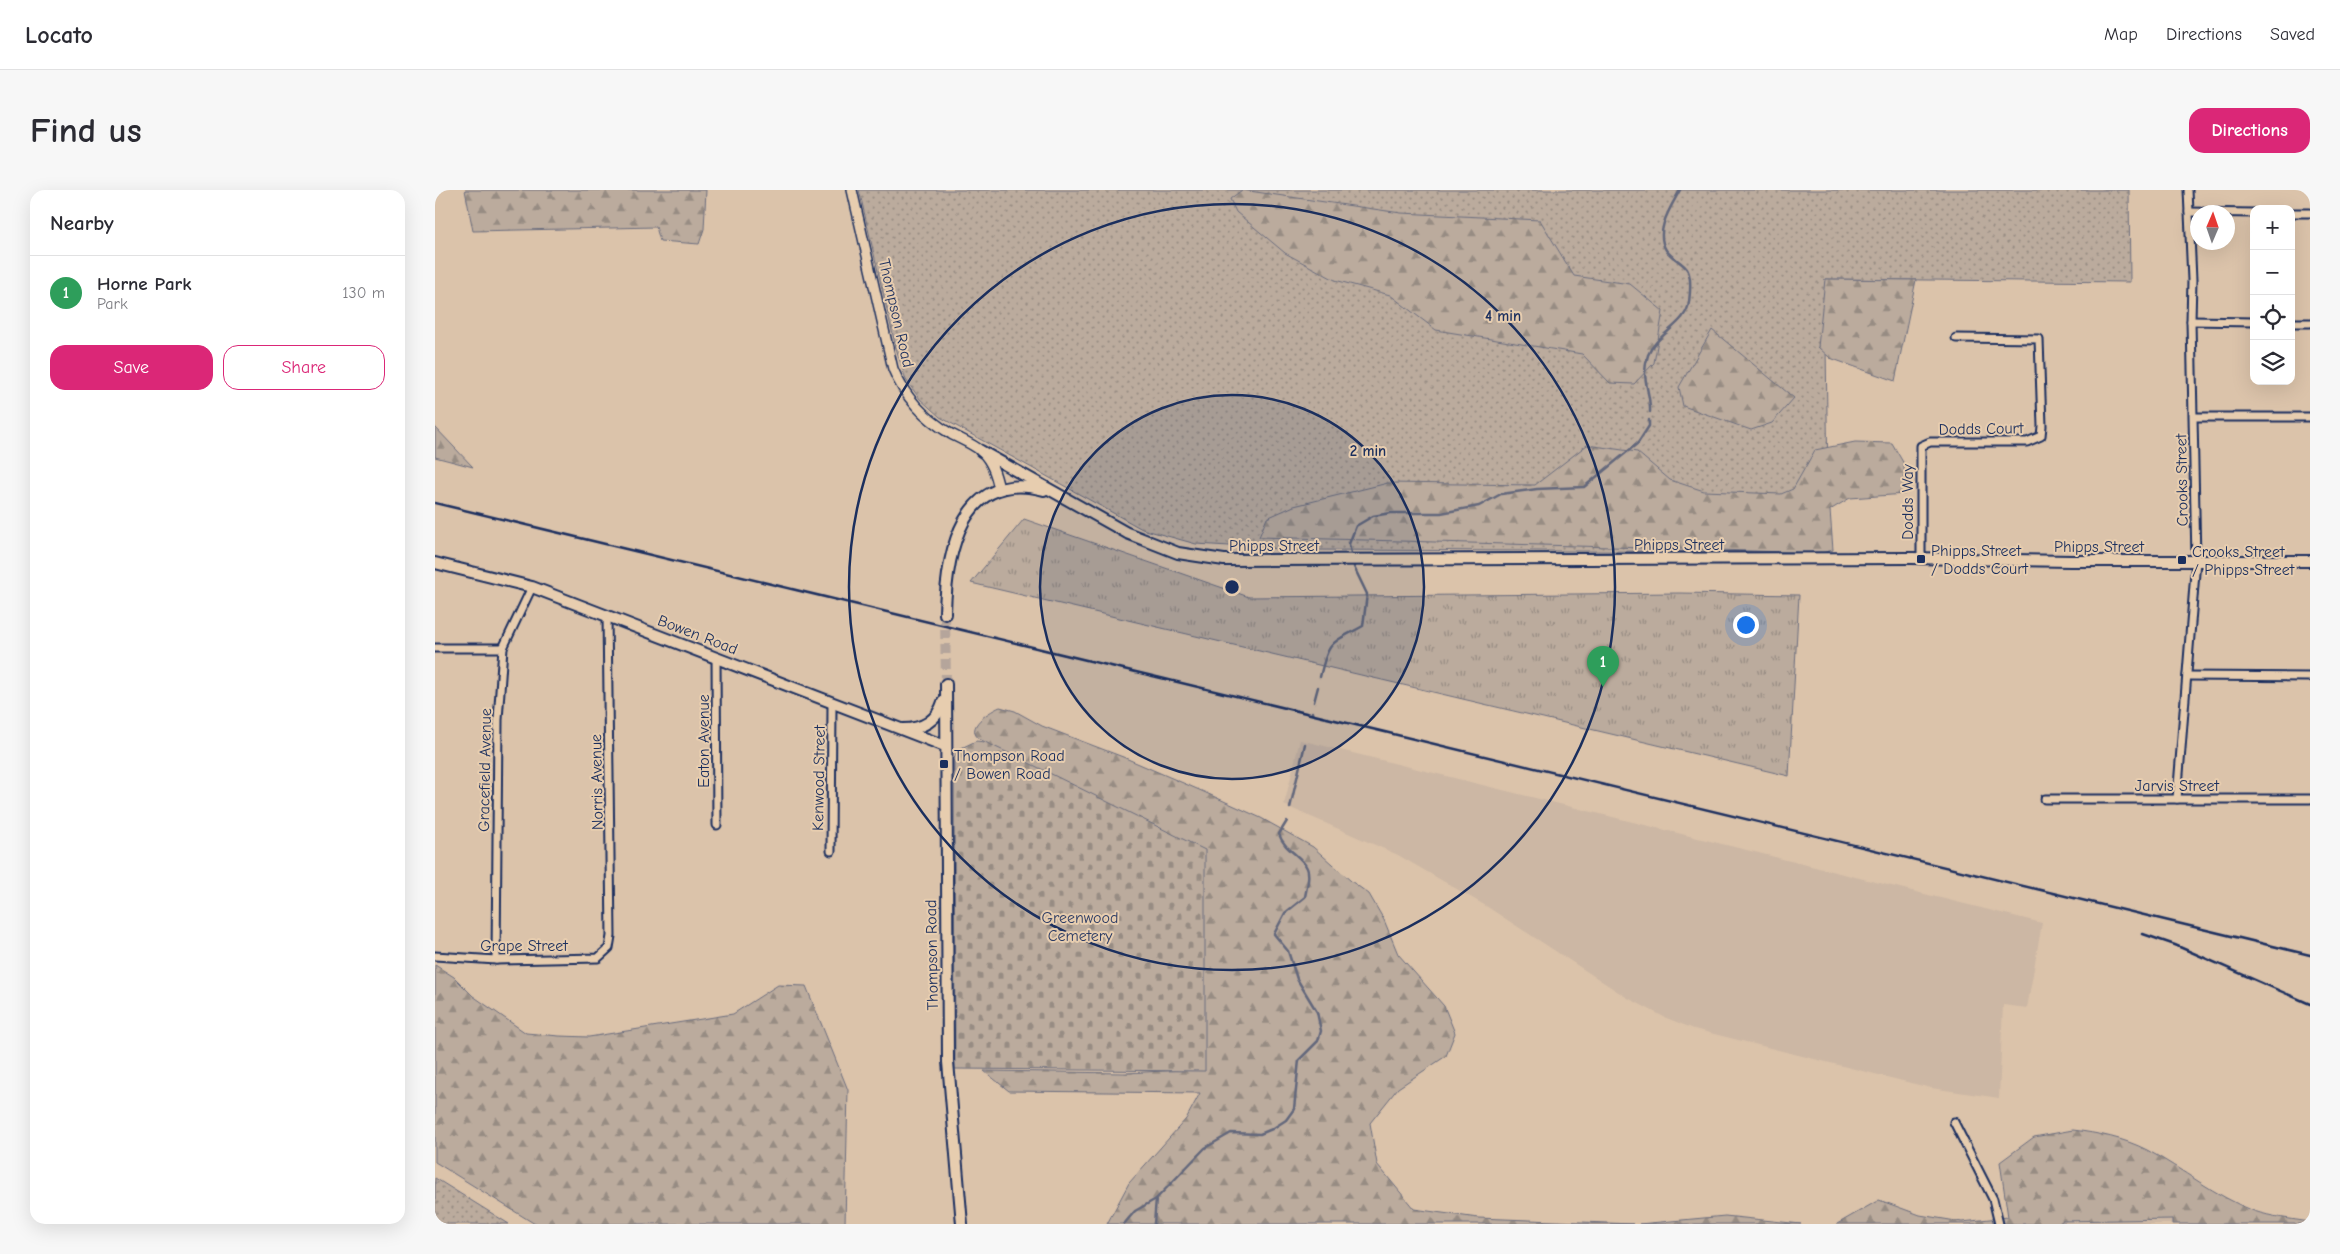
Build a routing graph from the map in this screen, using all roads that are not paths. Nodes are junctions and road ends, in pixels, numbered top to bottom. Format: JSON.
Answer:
{"nodes":[{"id":1,"x":852,"y":190,"type":"edge"},
{"id":2,"x":2189,"y":190,"type":"edge"},
{"id":3,"x":2189,"y":212,"type":"junction"},
{"id":4,"x":2250,"y":213,"type":"edge"},
{"id":5,"x":2295,"y":213,"type":"edge"},
{"id":6,"x":2310,"y":213,"type":"edge"},
{"id":7,"x":2191,"y":321,"type":"junction"},
{"id":8,"x":2250,"y":322,"type":"edge"},
{"id":9,"x":2295,"y":323,"type":"edge"},
{"id":10,"x":2310,"y":323,"type":"edge"},
{"id":11,"x":1956,"y":338,"type":"dead end"},
{"id":12,"x":2194,"y":417,"type":"junction"},
{"id":13,"x":2310,"y":418,"type":"edge"},
{"id":14,"x":1921,"y":446,"type":"joint"},
{"id":15,"x":981,"y":451,"type":"junction"},
{"id":16,"x":999,"y":489,"type":"junction"},
{"id":17,"x":1061,"y":497,"type":"junction"},
{"id":18,"x":1921,"y":559,"type":"junction"},
{"id":19,"x":2196,"y":560,"type":"junction"},
{"id":20,"x":2310,"y":561,"type":"edge"},
{"id":21,"x":435,"y":563,"type":"edge"},
{"id":22,"x":532,"y":587,"type":"junction"},
{"id":23,"x":607,"y":614,"type":"junction"},
{"id":24,"x":945,"y":614,"type":"tunnel mouth"},
{"id":25,"x":435,"y":648,"type":"edge"},
{"id":26,"x":503,"y":648,"type":"junction"},
{"id":27,"x":716,"y":657,"type":"junction"},
{"id":28,"x":2187,"y":676,"type":"junction"},
{"id":29,"x":2310,"y":677,"type":"edge"},
{"id":30,"x":833,"y":704,"type":"junction"},
{"id":31,"x":885,"y":724,"type":"junction"},
{"id":32,"x":945,"y":746,"type":"junction"},
{"id":33,"x":2045,"y":799,"type":"dead end"},
{"id":34,"x":2177,"y":799,"type":"junction"},
{"id":35,"x":2310,"y":799,"type":"edge"},
{"id":36,"x":717,"y":825,"type":"dead end"},
{"id":37,"x":831,"y":851,"type":"dead end"},
{"id":38,"x":609,"y":948,"type":"joint"},
{"id":39,"x":435,"y":956,"type":"edge"},
{"id":40,"x":496,"y":960,"type":"junction"},
{"id":41,"x":1954,"y":1122,"type":"dead end"},
{"id":42,"x":962,"y":1224,"type":"edge"},
{"id":43,"x":1999,"y":1224,"type":"edge"}],
"edges":[{"from":1,"to":15,"type":"street","name":"Thompson Road"},
{"from":2,"to":3,"type":"street","name":"Crooks Street"},
{"from":3,"to":4,"type":"street"},
{"from":3,"to":7,"type":"street","name":"Crooks Street"},
{"from":5,"to":6,"type":"street"},
{"from":7,"to":8,"type":"street"},
{"from":7,"to":12,"type":"street","name":"Crooks Street"},
{"from":9,"to":10,"type":"street"},
{"from":11,"to":14,"type":"street","name":"Dodds Court"},
{"from":12,"to":13,"type":"street"},
{"from":12,"to":19,"type":"street","name":"Crooks Street"},
{"from":14,"to":18,"type":"street","name":"Dodds Way"},
{"from":15,"to":16,"type":"street","name":"Thompson Road"},
{"from":15,"to":17,"type":"main road"},
{"from":16,"to":17,"type":"main road"},
{"from":16,"to":24,"type":"main road"},
{"from":17,"to":18,"type":"main road","name":"Phipps Street"},
{"from":18,"to":19,"type":"main road","name":"Phipps Street"},
{"from":19,"to":20,"type":"main road","name":"Phipps Street"},
{"from":19,"to":28,"type":"street","name":"Crooks Street"},
{"from":21,"to":22,"type":"main road","name":"Bowen Road"},
{"from":22,"to":23,"type":"main road","name":"Bowen Road"},
{"from":22,"to":26,"type":"street","name":"Gracefield Avenue"},
{"from":23,"to":27,"type":"main road","name":"Bowen Road"},
{"from":23,"to":38,"type":"street","name":"Norris Avenue"},
{"from":25,"to":26,"type":"street"},
{"from":26,"to":40,"type":"street","name":"Gracefield Avenue"},
{"from":27,"to":30,"type":"main road","name":"Bowen Road"},
{"from":27,"to":36,"type":"street","name":"Eaton Avenue"},
{"from":28,"to":29,"type":"street"},
{"from":28,"to":34,"type":"street","name":"Crooks Street"},
{"from":30,"to":31,"type":"main road","name":"Bowen Road"},
{"from":30,"to":37,"type":"street","name":"Kenwood Street"},
{"from":31,"to":32,"type":"main road","name":"Bowen Road"},
{"from":31,"to":32,"type":"main road","name":"Thompson Road"},
{"from":32,"to":42,"type":"main road","name":"Thompson Road"},
{"from":33,"to":34,"type":"street","name":"Jarvis Street"},
{"from":34,"to":35,"type":"street","name":"Jarvis Street"},
{"from":38,"to":40,"type":"street","name":"Grape Street"},
{"from":39,"to":40,"type":"street","name":"Grape Street"},
{"from":41,"to":43,"type":"street"}]}
